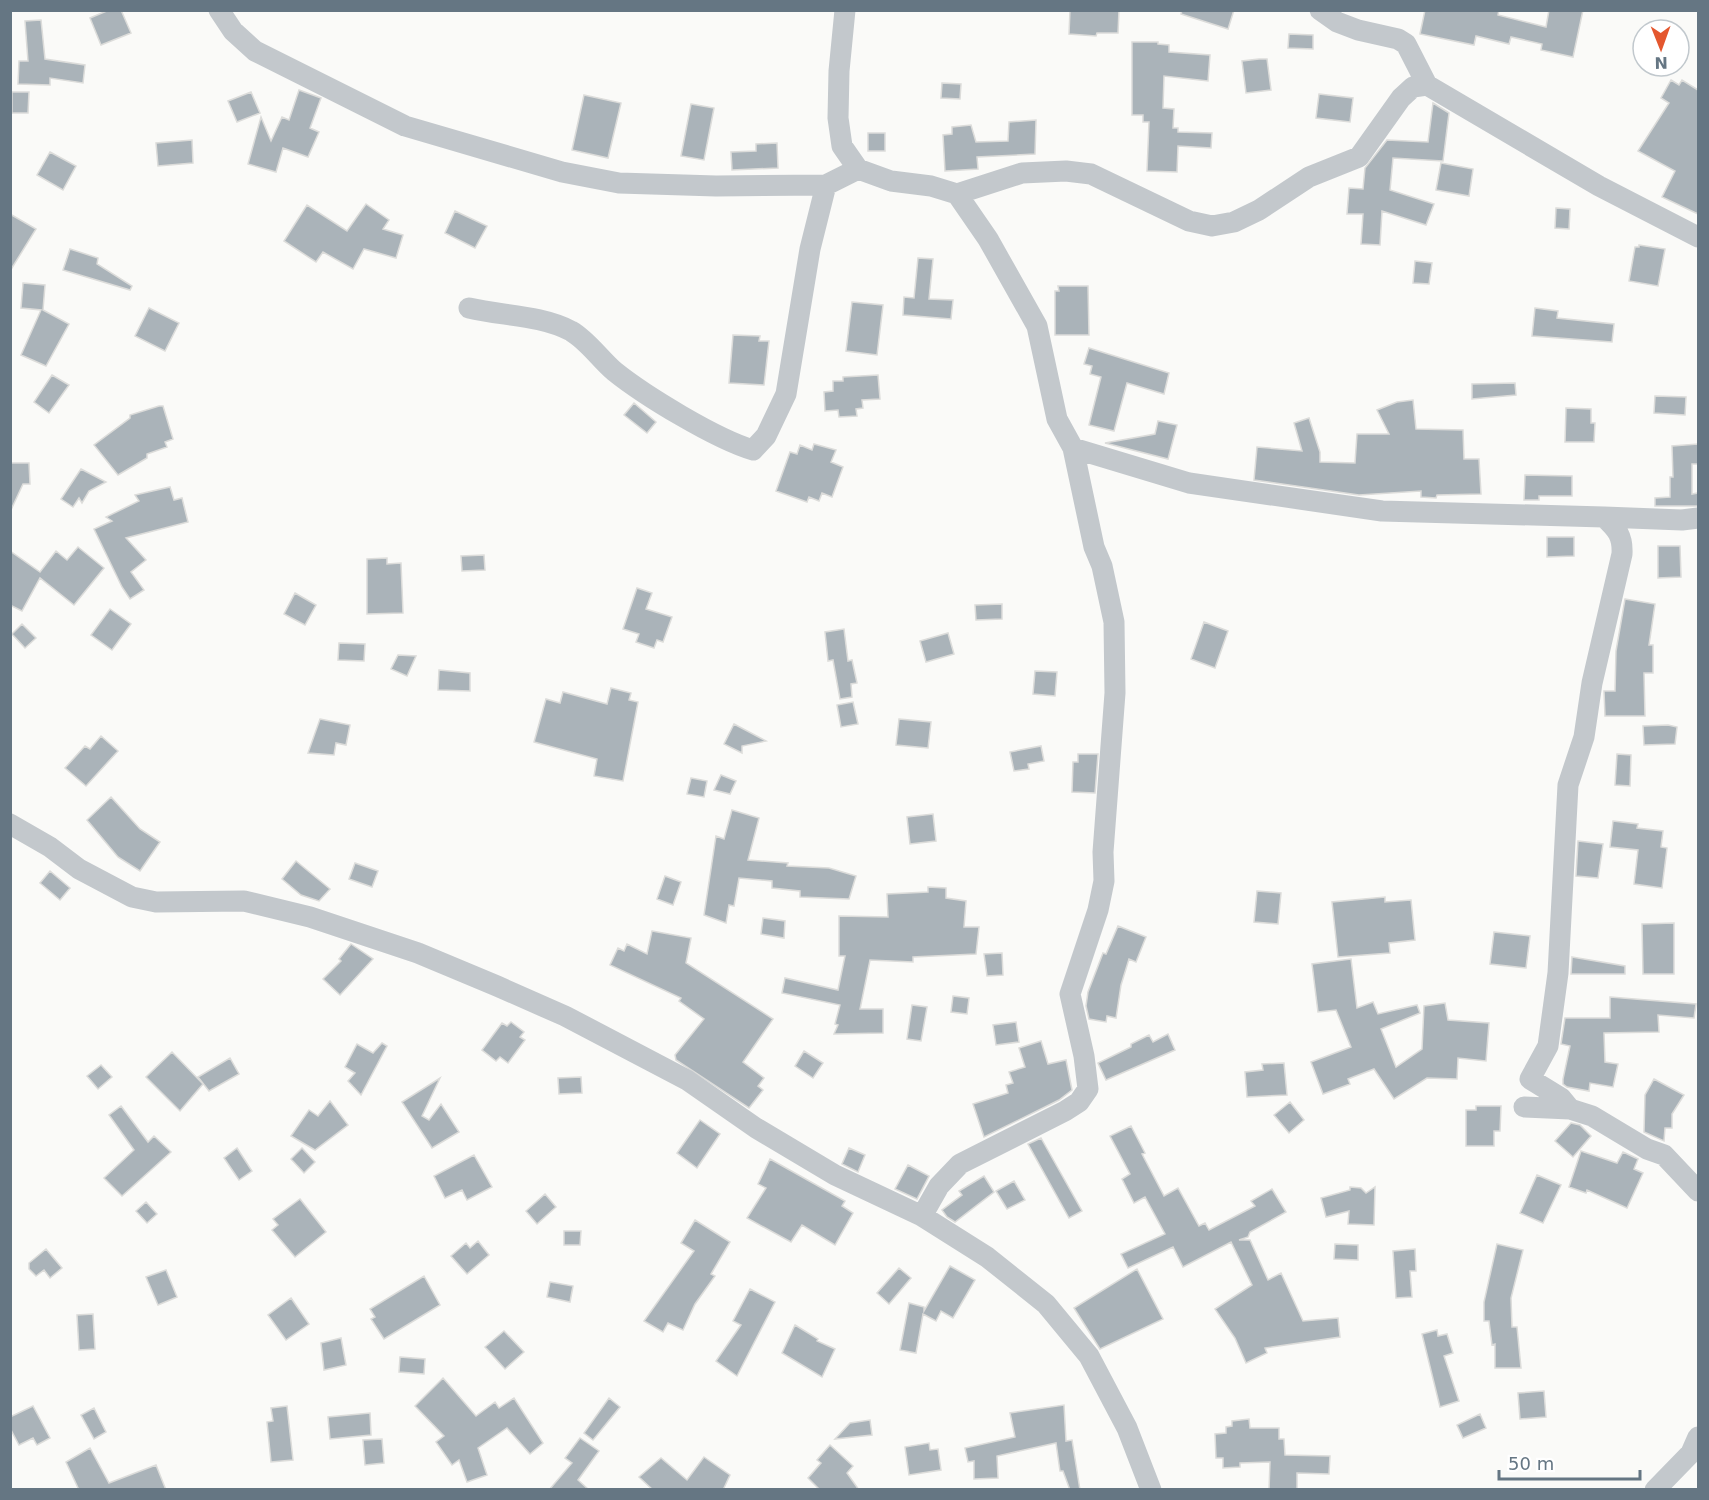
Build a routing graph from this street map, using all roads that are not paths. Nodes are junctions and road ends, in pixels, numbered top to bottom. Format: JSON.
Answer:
{"nodes":[{"id":1,"x":219,"y":10,"type":"edge"},
{"id":2,"x":845,"y":10,"type":"edge"},
{"id":3,"x":1320,"y":10,"type":"edge"},
{"id":4,"x":1427,"y":86,"type":"junction"},
{"id":5,"x":858,"y":170,"type":"junction"},
{"id":6,"x":826,"y":185,"type":"junction"},
{"id":7,"x":957,"y":194,"type":"junction"},
{"id":8,"x":1698,"y":237,"type":"edge"},
{"id":9,"x":470,"y":308,"type":"dead end"},
{"id":10,"x":1073,"y":448,"type":"junction"},
{"id":11,"x":1604,"y":517,"type":"junction"},
{"id":12,"x":1698,"y":518,"type":"edge"},
{"id":13,"x":10,"y":824,"type":"edge"},
{"id":14,"x":1524,"y":1107,"type":"dead end"},
{"id":15,"x":1570,"y":1109,"type":"junction"},
{"id":16,"x":1698,"y":1191,"type":"edge"},
{"id":17,"x":922,"y":1216,"type":"junction"},
{"id":18,"x":1698,"y":1437,"type":"edge"},
{"id":19,"x":1150,"y":1490,"type":"edge"},
{"id":20,"x":1655,"y":1490,"type":"edge"}],
"edges":[{"from":1,"to":6,"type":"street"},
{"from":2,"to":5,"type":"street"},
{"from":3,"to":4,"type":"street"},
{"from":4,"to":7,"type":"street"},
{"from":4,"to":8,"type":"street"},
{"from":5,"to":6,"type":"street"},
{"from":5,"to":7,"type":"street"},
{"from":6,"to":9,"type":"street"},
{"from":7,"to":10,"type":"street"},
{"from":10,"to":11,"type":"street"},
{"from":10,"to":17,"type":"street"},
{"from":11,"to":12,"type":"street"},
{"from":11,"to":15,"type":"street"},
{"from":13,"to":17,"type":"street"},
{"from":14,"to":15,"type":"street"},
{"from":15,"to":16,"type":"street"},
{"from":17,"to":19,"type":"street"},
{"from":18,"to":20,"type":"street"}]}
